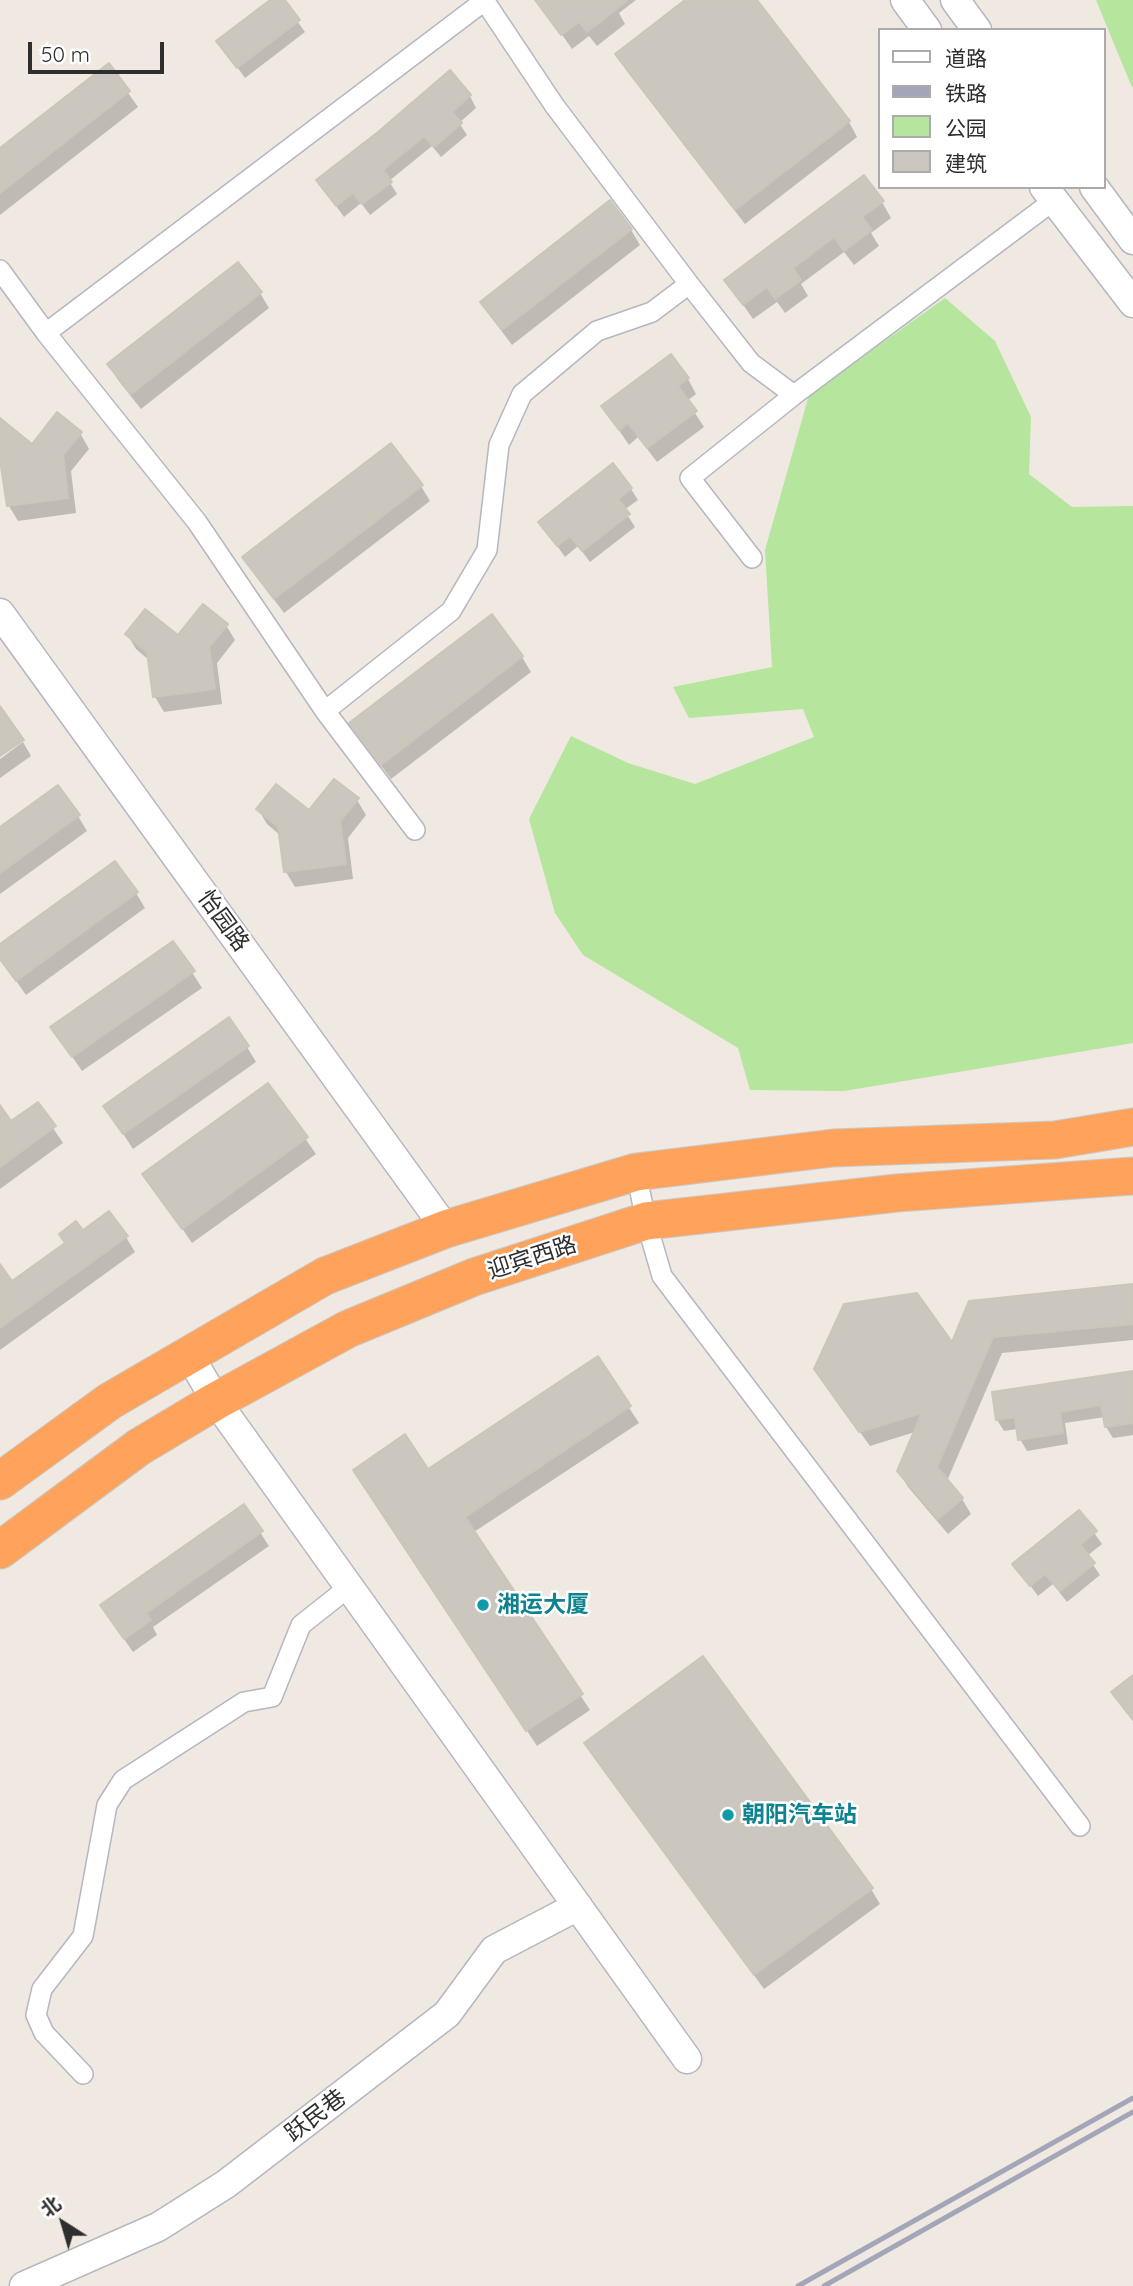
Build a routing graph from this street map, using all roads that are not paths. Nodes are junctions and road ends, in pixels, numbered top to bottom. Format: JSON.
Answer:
{"nodes":[{"id":1,"x":905,"y":0,"type":"edge"},
{"id":2,"x":955,"y":0,"type":"edge"},
{"id":3,"x":484,"y":1,"type":"edge"},
{"id":4,"x":926,"y":28,"type":"edge"},
{"id":5,"x":976,"y":28,"type":"edge"},
{"id":6,"x":1095,"y":189,"type":"edge"},
{"id":7,"x":1049,"y":194,"type":"edge"},
{"id":8,"x":1133,"y":240,"type":"edge"},
{"id":9,"x":0,"y":270,"type":"edge"},
{"id":10,"x":689,"y":284,"type":"junction"},
{"id":11,"x":1133,"y":303,"type":"edge"},
{"id":12,"x":46,"y":333,"type":"junction"},
{"id":13,"x":794,"y":396,"type":"junction"},
{"id":14,"x":752,"y":558,"type":"dead end"},
{"id":15,"x":0,"y":612,"type":"edge"},
{"id":16,"x":325,"y":711,"type":"junction"},
{"id":17,"x":415,"y":830,"type":"dead end"},
{"id":18,"x":1133,"y":1128,"type":"edge"},
{"id":19,"x":636,"y":1172,"type":"junction"},
{"id":20,"x":1133,"y":1176,"type":"edge"},
{"id":21,"x":646,"y":1221,"type":"junction"},
{"id":22,"x":446,"y":1229,"type":"junction"},
{"id":23,"x":189,"y":1355,"type":"junction"},
{"id":24,"x":216,"y":1401,"type":"junction"},
{"id":25,"x":0,"y":1481,"type":"edge"},
{"id":26,"x":0,"y":1550,"type":"edge"},
{"id":27,"x":349,"y":1587,"type":"junction"},
{"id":28,"x":1080,"y":1826,"type":"dead end"},
{"id":29,"x":578,"y":1906,"type":"junction"},
{"id":30,"x":687,"y":2059,"type":"dead end"},
{"id":31,"x":83,"y":2074,"type":"dead end"},
{"id":32,"x":24,"y":2286,"type":"edge"}],
"edges":[{"from":1,"to":4,"type":"street"},
{"from":2,"to":5,"type":"street"},
{"from":3,"to":10,"type":"street"},
{"from":3,"to":12,"type":"street"},
{"from":6,"to":8,"type":"street"},
{"from":7,"to":11,"type":"street"},
{"from":7,"to":13,"type":"street"},
{"from":9,"to":12,"type":"street"},
{"from":10,"to":13,"type":"street"},
{"from":10,"to":16,"type":"street"},
{"from":12,"to":16,"type":"street"},
{"from":13,"to":14,"type":"street"},
{"from":15,"to":22,"type":"street","name":"怡园路"},
{"from":16,"to":17,"type":"street"},
{"from":18,"to":19,"type":"highway"},
{"from":19,"to":21,"type":"street"},
{"from":19,"to":22,"type":"highway"},
{"from":20,"to":21,"type":"highway","name":"迎宾西路"},
{"from":21,"to":24,"type":"highway","name":"迎宾西路"},
{"from":21,"to":28,"type":"street"},
{"from":22,"to":23,"type":"highway"},
{"from":23,"to":24,"type":"street"},
{"from":23,"to":25,"type":"highway"},
{"from":24,"to":26,"type":"highway","name":"迎宾西路"},
{"from":24,"to":27,"type":"street"},
{"from":27,"to":29,"type":"street"},
{"from":27,"to":31,"type":"street"},
{"from":29,"to":30,"type":"street"},
{"from":29,"to":32,"type":"street","name":"跃民巷"}]}
